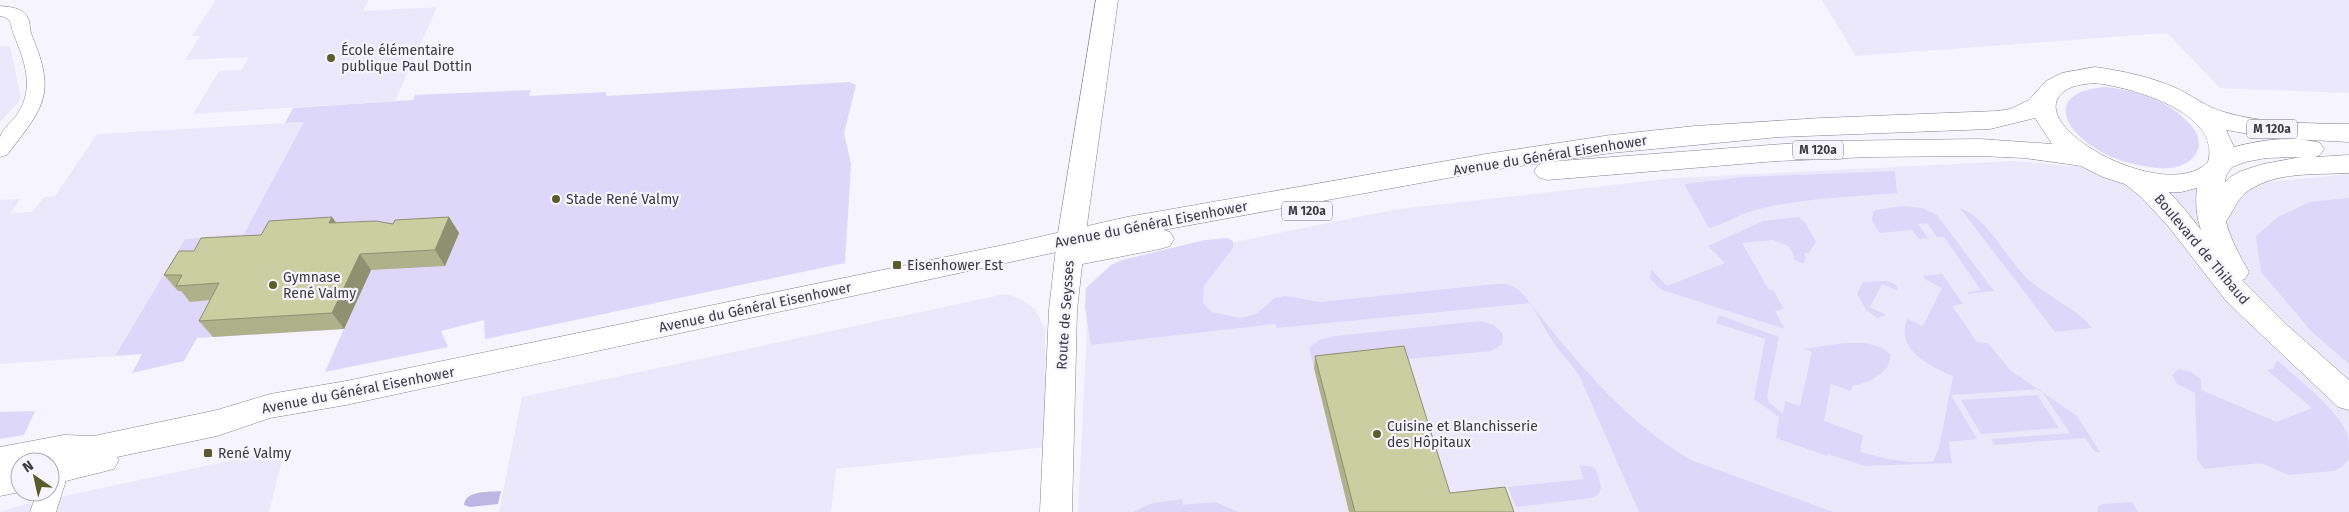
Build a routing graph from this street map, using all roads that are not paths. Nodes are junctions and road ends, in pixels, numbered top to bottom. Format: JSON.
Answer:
{"nodes":[{"id":1,"x":1107,"y":0,"type":"edge"},
{"id":2,"x":0,"y":11,"type":"edge"},
{"id":3,"x":0,"y":24,"type":"edge"},
{"id":4,"x":19,"y":26,"type":"junction"},
{"id":5,"x":2044,"y":101,"type":"junction"},
{"id":6,"x":2198,"y":113,"type":"junction"},
{"id":7,"x":2349,"y":133,"type":"edge"},
{"id":8,"x":0,"y":150,"type":"edge"},
{"id":9,"x":2349,"y":150,"type":"edge"},
{"id":10,"x":2089,"y":159,"type":"junction"},
{"id":11,"x":2349,"y":164,"type":"edge"},
{"id":12,"x":2218,"y":166,"type":"junction"},
{"id":13,"x":2134,"y":178,"type":"junction"},
{"id":14,"x":2212,"y":220,"type":"junction"},
{"id":15,"x":1069,"y":248,"type":"junction"},
{"id":16,"x":2269,"y":324,"type":"junction"},
{"id":17,"x":2349,"y":398,"type":"edge"},
{"id":18,"x":60,"y":462,"type":"edge"},
{"id":19,"x":1056,"y":512,"type":"edge"}],
"edges":[{"from":1,"to":15,"type":"main road","name":"Route de Seysses"},
{"from":2,"to":4,"type":"street"},
{"from":3,"to":4,"type":"street"},
{"from":4,"to":8,"type":"street"},
{"from":5,"to":6,"type":"main road"},
{"from":5,"to":10,"type":"main road"},
{"from":5,"to":15,"type":"main road","name":"Avenue du Général Eisenhower","number":"M 120a"},
{"from":6,"to":7,"type":"main road","number":"M 120a"},
{"from":6,"to":12,"type":"main road"},
{"from":9,"to":12,"type":"main road","number":"M 120a"},
{"from":10,"to":13,"type":"main road"},
{"from":10,"to":15,"type":"main road","name":"Avenue du Général Eisenhower","number":"M 120a"},
{"from":11,"to":14,"type":"main road"},
{"from":12,"to":13,"type":"main road"},
{"from":12,"to":14,"type":"main road","name":"Boulevard de Thibaud"},
{"from":13,"to":16,"type":"main road","name":"Boulevard de Thibaud"},
{"from":14,"to":16,"type":"main road","name":"Boulevard de Thibaud"},
{"from":15,"to":18,"type":"main road","name":"Avenue du Général Eisenhower"},
{"from":15,"to":19,"type":"main road","name":"Route de Seysses"},
{"from":16,"to":17,"type":"main road","name":"Boulevard de Thibaud"}]}
